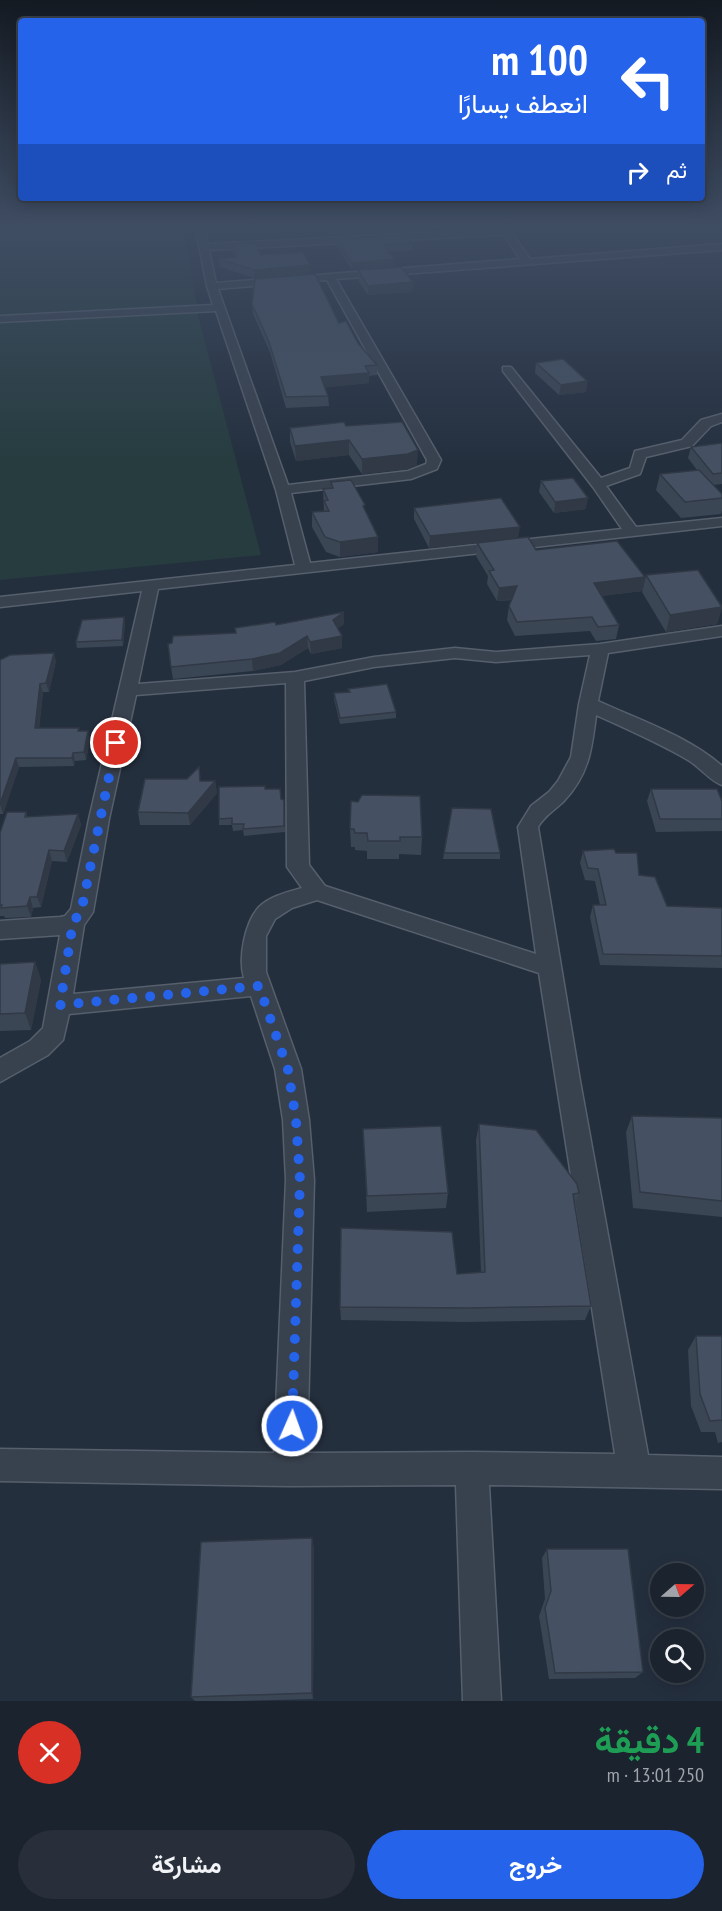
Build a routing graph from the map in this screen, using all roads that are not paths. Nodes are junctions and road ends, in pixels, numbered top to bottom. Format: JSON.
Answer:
{"nodes":[{"id":1,"x":219,"y":304,"type":"edge"},
{"id":2,"x":346,"y":304,"type":"edge"},
{"id":3,"x":220,"y":308,"type":"junction"},
{"id":4,"x":0,"y":319,"type":"edge"},
{"id":5,"x":507,"y":369,"type":"dead end"},
{"id":6,"x":722,"y":418,"type":"edge"},
{"id":7,"x":598,"y":484,"type":"junction"},
{"id":8,"x":283,"y":490,"type":"junction"},
{"id":9,"x":722,"y":522,"type":"edge"},
{"id":10,"x":632,"y":532,"type":"junction"},
{"id":11,"x":304,"y":568,"type":"junction"},
{"id":12,"x":152,"y":585,"type":"junction"},
{"id":13,"x":0,"y":602,"type":"edge"},
{"id":14,"x":721,"y":632,"type":"edge"},
{"id":15,"x":600,"y":649,"type":"junction"},
{"id":16,"x":295,"y":677,"type":"junction"},
{"id":17,"x":128,"y":690,"type":"junction"},
{"id":18,"x":588,"y":704,"type":"junction"},
{"id":19,"x":722,"y":778,"type":"edge"},
{"id":20,"x":317,"y":892,"type":"junction"},
{"id":21,"x":73,"y":922,"type":"junction"},
{"id":22,"x":0,"y":930,"type":"edge"},
{"id":23,"x":550,"y":967,"type":"junction"},
{"id":24,"x":259,"y":986,"type":"junction"},
{"id":25,"x":60,"y":1005,"type":"junction"},
{"id":26,"x":0,"y":1071,"type":"edge"},
{"id":27,"x":0,"y":1465,"type":"edge"},
{"id":28,"x":472,"y":1468,"type":"junction"},
{"id":29,"x":290,"y":1470,"type":"junction"},
{"id":30,"x":634,"y":1471,"type":"junction"},
{"id":31,"x":722,"y":1473,"type":"edge"},
{"id":32,"x":482,"y":1701,"type":"edge"}],
"edges":[{"from":1,"to":3,"type":"street"},
{"from":2,"to":8,"type":"street"},
{"from":3,"to":4,"type":"street"},
{"from":3,"to":8,"type":"street"},
{"from":5,"to":7,"type":"street"},
{"from":6,"to":7,"type":"street"},
{"from":7,"to":10,"type":"street"},
{"from":8,"to":11,"type":"street"},
{"from":9,"to":10,"type":"street"},
{"from":10,"to":11,"type":"street"},
{"from":11,"to":12,"type":"street"},
{"from":12,"to":13,"type":"street"},
{"from":12,"to":17,"type":"street"},
{"from":14,"to":15,"type":"street"},
{"from":15,"to":16,"type":"street"},
{"from":15,"to":18,"type":"street"},
{"from":16,"to":17,"type":"street"},
{"from":16,"to":20,"type":"street"},
{"from":17,"to":21,"type":"street"},
{"from":18,"to":19,"type":"street"},
{"from":18,"to":23,"type":"street"},
{"from":20,"to":23,"type":"street"},
{"from":20,"to":24,"type":"street"},
{"from":21,"to":22,"type":"street"},
{"from":21,"to":25,"type":"street"},
{"from":23,"to":30,"type":"street"},
{"from":24,"to":25,"type":"street"},
{"from":24,"to":29,"type":"street"},
{"from":25,"to":26,"type":"street"},
{"from":27,"to":29,"type":"street"},
{"from":28,"to":29,"type":"street"},
{"from":28,"to":30,"type":"street"},
{"from":28,"to":32,"type":"street"},
{"from":30,"to":31,"type":"street"}]}
